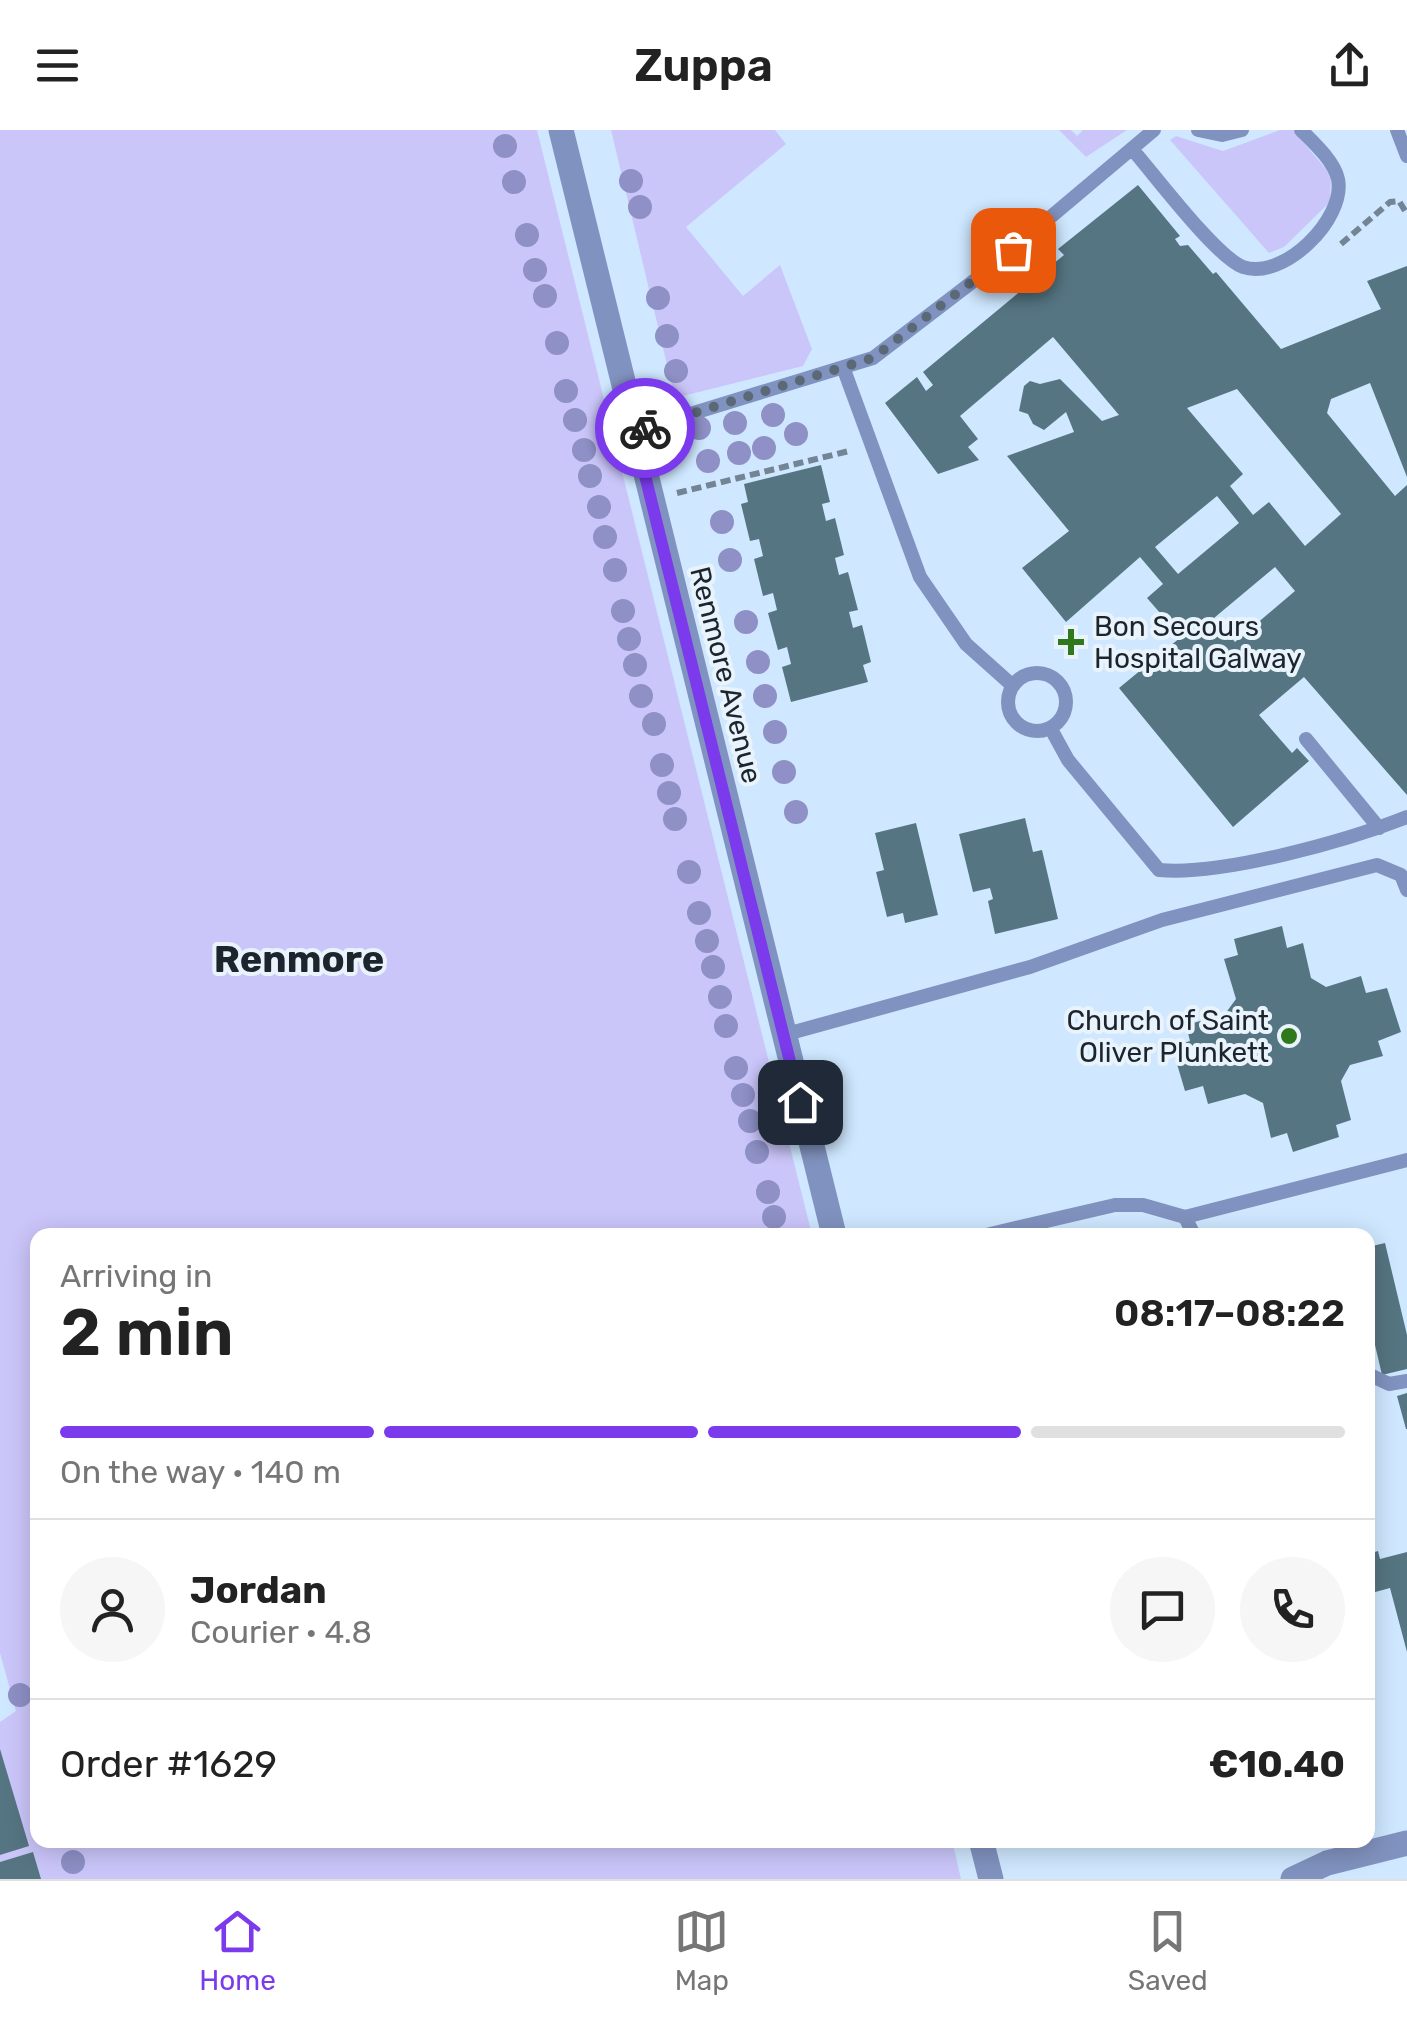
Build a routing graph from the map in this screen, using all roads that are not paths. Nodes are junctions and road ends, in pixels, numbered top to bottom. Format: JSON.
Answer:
{"nodes":[{"id":1,"x":561,"y":130,"type":"edge"},
{"id":2,"x":1154,"y":130,"type":"edge"},
{"id":3,"x":1198,"y":130,"type":"edge"},
{"id":4,"x":1242,"y":130,"type":"edge"},
{"id":5,"x":1301,"y":130,"type":"edge"},
{"id":6,"x":1397,"y":130,"type":"edge"},
{"id":7,"x":1132,"y":149,"type":"junction"},
{"id":8,"x":1407,"y":156,"type":"edge"},
{"id":9,"x":843,"y":368,"type":"junction"},
{"id":10,"x":634,"y":431,"type":"junction"},
{"id":11,"x":1012,"y":686,"type":"junction"},
{"id":12,"x":1051,"y":729,"type":"junction"},
{"id":13,"x":1306,"y":739,"type":"dead end"},
{"id":14,"x":1407,"y":817,"type":"edge"},
{"id":15,"x":1379,"y":828,"type":"junction"},
{"id":16,"x":1407,"y":890,"type":"edge"},
{"id":17,"x":783,"y":1035,"type":"junction"},
{"id":18,"x":1407,"y":1160,"type":"edge"},
{"id":19,"x":1185,"y":1217,"type":"junction"},
{"id":20,"x":832,"y":1228,"type":"edge"},
{"id":21,"x":1016,"y":1228,"type":"edge"},
{"id":22,"x":1190,"y":1228,"type":"edge"},
{"id":23,"x":1375,"y":1377,"type":"edge"},
{"id":24,"x":1407,"y":1381,"type":"edge"},
{"id":25,"x":1407,"y":1843,"type":"edge"},
{"id":26,"x":983,"y":1848,"type":"edge"},
{"id":27,"x":990,"y":1879,"type":"edge"},
{"id":28,"x":1293,"y":1879,"type":"edge"}],
"edges":[{"from":1,"to":10,"type":"street","name":"Renmore Avenue"},
{"from":2,"to":7,"type":"lane"},
{"from":3,"to":4,"type":"lane"},
{"from":5,"to":7,"type":"lane"},
{"from":6,"to":8,"type":"lane"},
{"from":7,"to":9,"type":"lane"},
{"from":9,"to":10,"type":"lane"},
{"from":9,"to":11,"type":"lane"},
{"from":10,"to":17,"type":"street","name":"Renmore Avenue"},
{"from":11,"to":12,"type":"lane"},
{"from":11,"to":12,"type":"lane"},
{"from":12,"to":15,"type":"lane"},
{"from":13,"to":15,"type":"lane"},
{"from":14,"to":15,"type":"lane"},
{"from":16,"to":17,"type":"lane"},
{"from":17,"to":20,"type":"street","name":"Renmore Avenue"},
{"from":18,"to":19,"type":"lane"},
{"from":19,"to":21,"type":"lane"},
{"from":19,"to":22,"type":"lane"},
{"from":23,"to":24,"type":"lane"},
{"from":25,"to":28,"type":"street"},
{"from":26,"to":27,"type":"street"}]}
